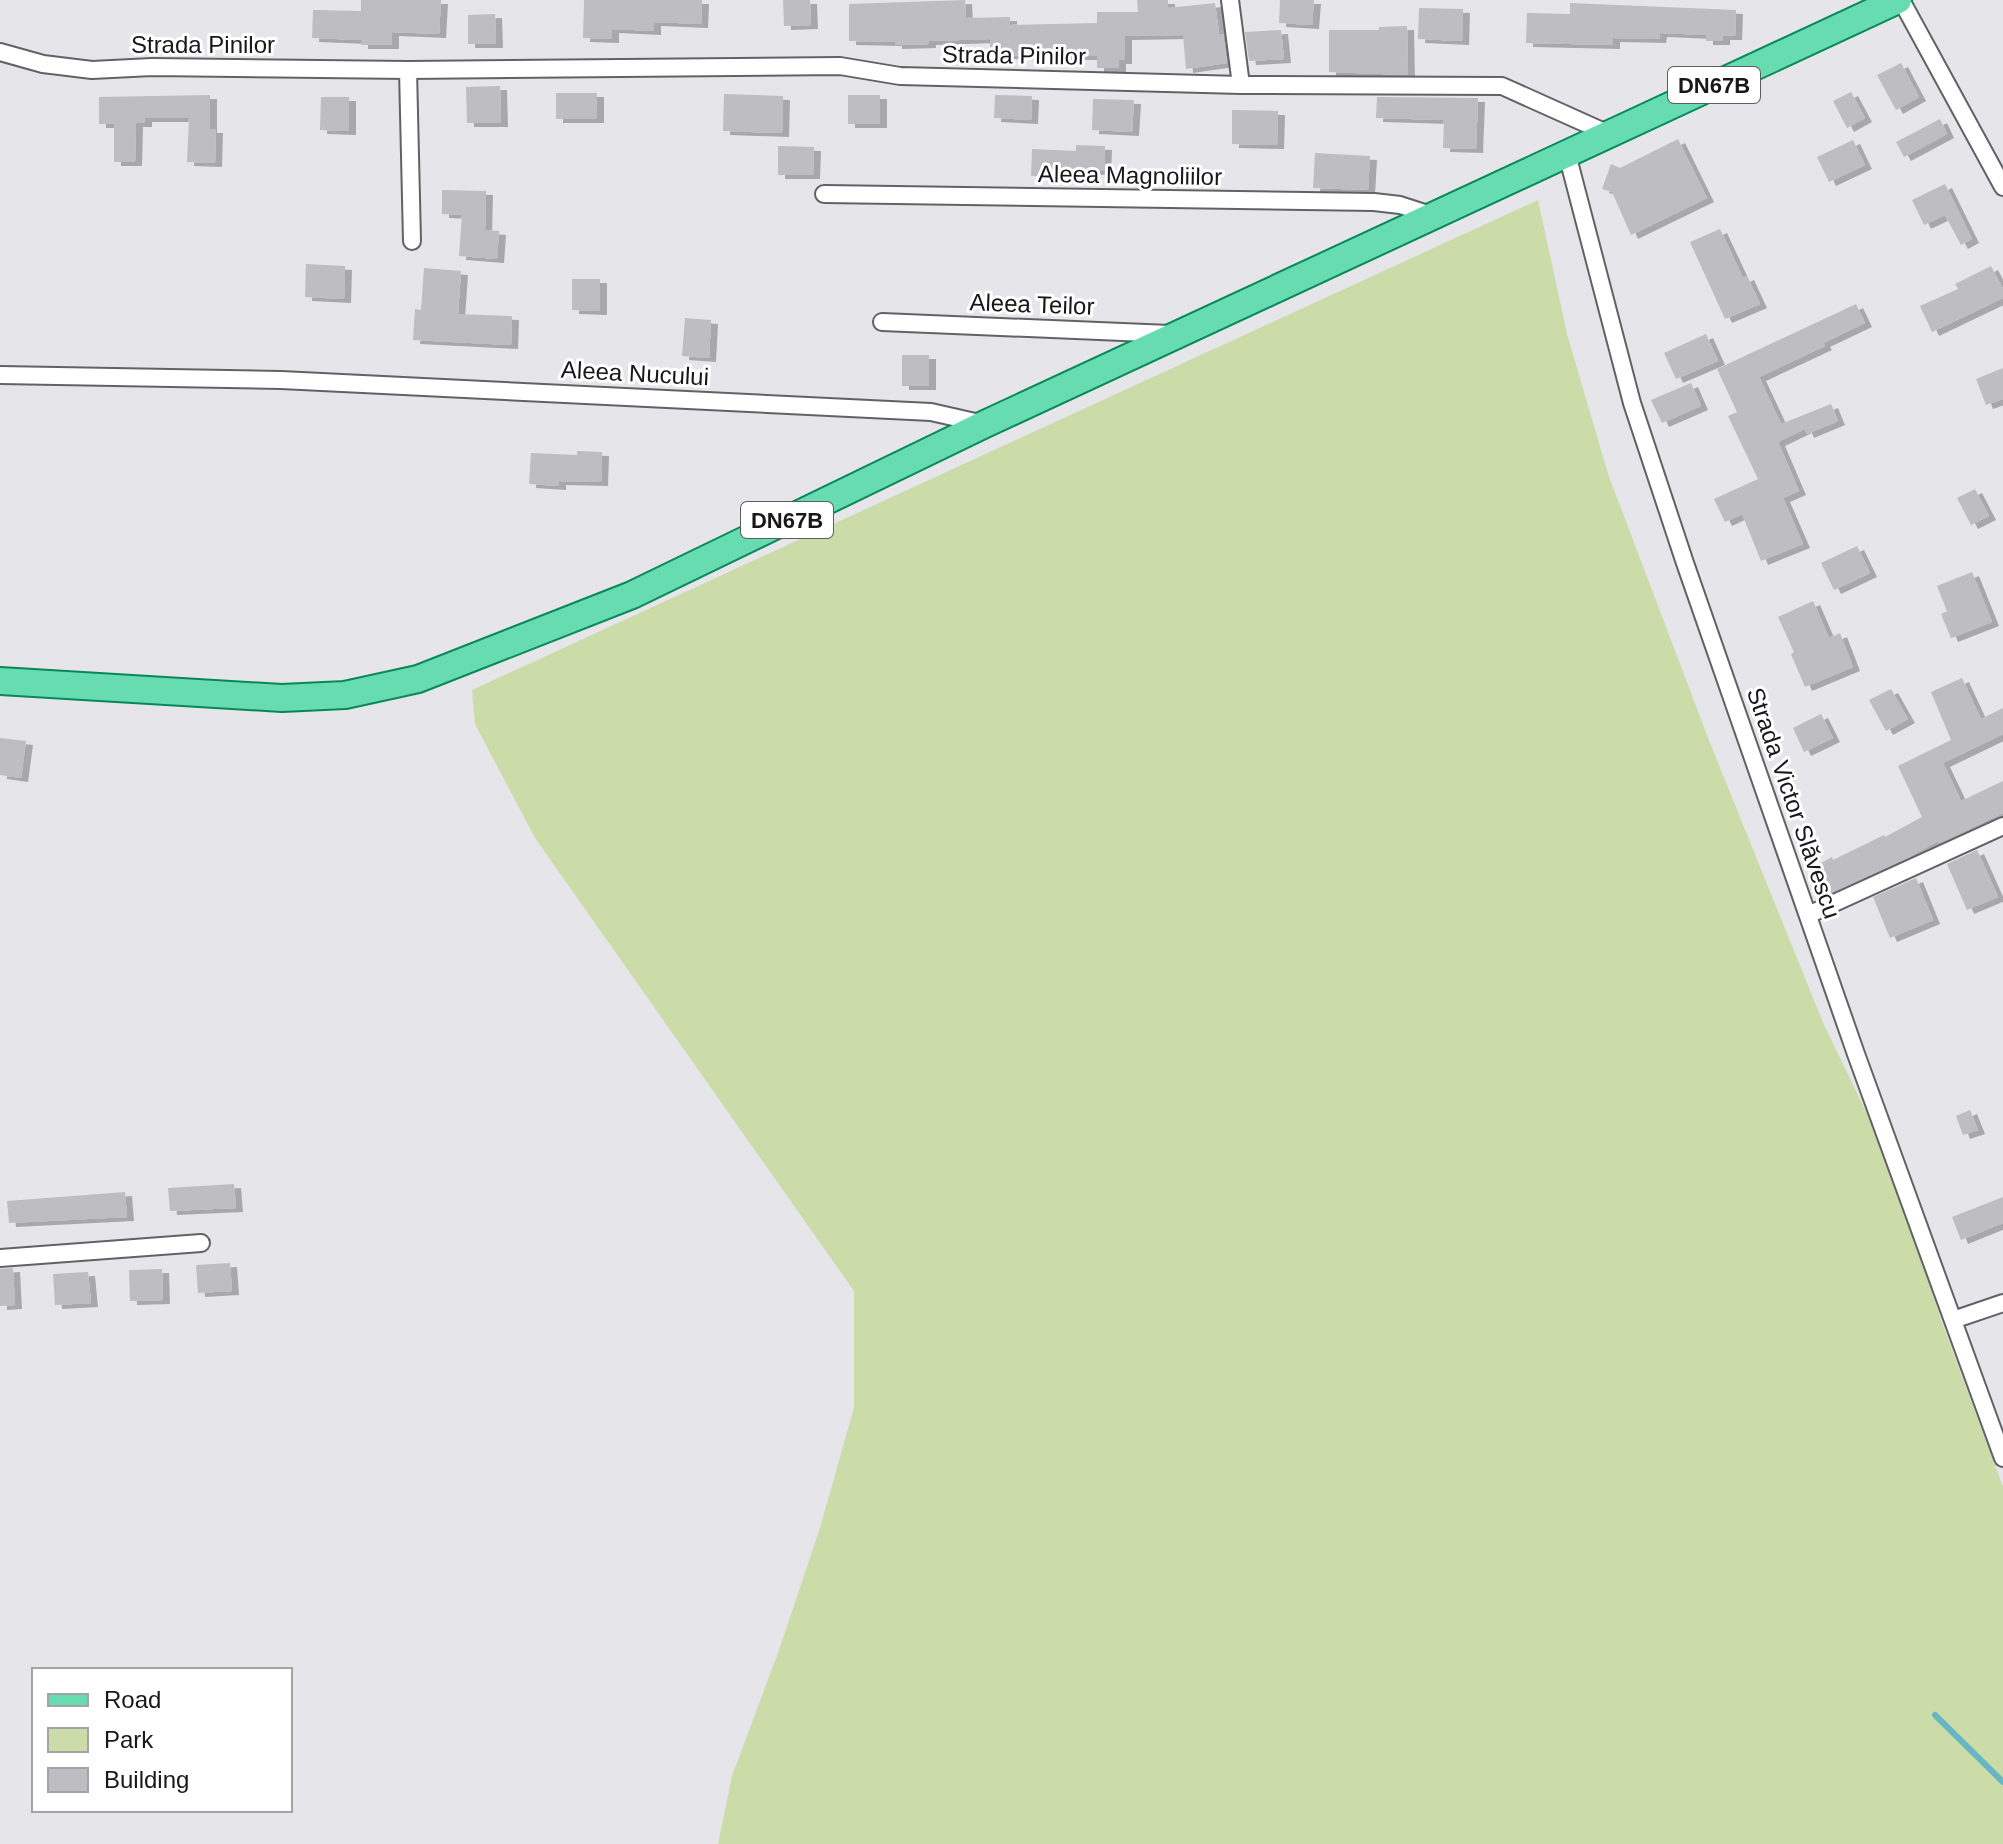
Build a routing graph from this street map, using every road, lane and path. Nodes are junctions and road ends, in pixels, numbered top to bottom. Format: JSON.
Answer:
{"nodes":[{"id":1,"x":1230,"y":0,"type":"edge"},
{"id":2,"x":1899,"y":0,"type":"edge"},
{"id":3,"x":1860,"y":8,"type":"edge"},
{"id":4,"x":0,"y":52,"type":"edge"},
{"id":5,"x":408,"y":70,"type":"junction"},
{"id":6,"x":1241,"y":85,"type":"junction"},
{"id":7,"x":1609,"y":134,"type":"junction"},
{"id":8,"x":1567,"y":154,"type":"junction"},
{"id":9,"x":2003,"y":187,"type":"edge"},
{"id":10,"x":824,"y":194,"type":"dead end"},
{"id":11,"x":1434,"y":216,"type":"junction"},
{"id":12,"x":412,"y":241,"type":"dead end"},
{"id":13,"x":882,"y":322,"type":"dead end"},
{"id":14,"x":1180,"y":334,"type":"junction"},
{"id":15,"x":0,"y":375,"type":"edge"},
{"id":16,"x":985,"y":424,"type":"junction"},
{"id":17,"x":0,"y":681,"type":"edge"},
{"id":18,"x":2003,"y":826,"type":"edge"},
{"id":19,"x":1808,"y":915,"type":"junction"},
{"id":20,"x":201,"y":1243,"type":"dead end"},
{"id":21,"x":0,"y":1258,"type":"edge"},
{"id":22,"x":2003,"y":1303,"type":"edge"},
{"id":23,"x":1953,"y":1320,"type":"junction"},
{"id":24,"x":2003,"y":1458,"type":"edge"}],
"edges":[{"from":1,"to":6,"type":"street"},
{"from":2,"to":3,"type":"main road","number":"DN67B"},
{"from":2,"to":9,"type":"street"},
{"from":3,"to":7,"type":"main road","number":"DN67B"},
{"from":4,"to":5,"type":"street","name":"Strada Pinilor"},
{"from":5,"to":6,"type":"street","name":"Strada Pinilor"},
{"from":5,"to":12,"type":"street"},
{"from":6,"to":7,"type":"street","name":"Strada Pinilor"},
{"from":7,"to":8,"type":"main road","number":"DN67B"},
{"from":8,"to":11,"type":"main road","number":"DN67B"},
{"from":8,"to":19,"type":"street","name":"Strada Victor Slăvescu"},
{"from":10,"to":11,"type":"street","name":"Aleea Magnoliilor"},
{"from":11,"to":14,"type":"main road","number":"DN67B"},
{"from":13,"to":14,"type":"street","name":"Aleea Teilor"},
{"from":14,"to":16,"type":"main road","number":"DN67B"},
{"from":15,"to":16,"type":"street","name":"Aleea Nucului"},
{"from":16,"to":17,"type":"main road","number":"DN67B"},
{"from":18,"to":19,"type":"street"},
{"from":19,"to":23,"type":"street","name":"Strada Victor Slăvescu"},
{"from":20,"to":21,"type":"street"},
{"from":22,"to":23,"type":"street"},
{"from":23,"to":24,"type":"street","name":"Strada Victor Slăvescu"}]}
